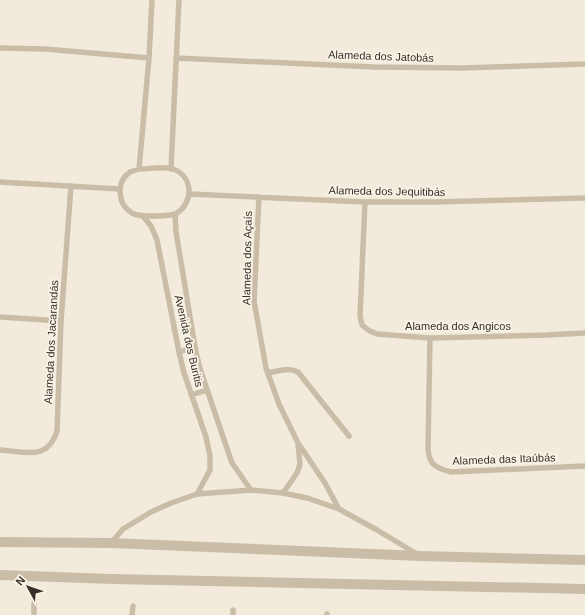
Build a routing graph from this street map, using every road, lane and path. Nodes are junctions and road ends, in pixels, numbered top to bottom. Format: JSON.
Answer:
{"nodes":[{"id":1,"x":152,"y":0,"type":"edge"},
{"id":2,"x":179,"y":0,"type":"edge"},
{"id":3,"x":0,"y":48,"type":"edge"},
{"id":4,"x":149,"y":58,"type":"junction"},
{"id":5,"x":176,"y":58,"type":"junction"},
{"id":6,"x":585,"y":64,"type":"edge"},
{"id":7,"x":139,"y":169,"type":"junction"},
{"id":8,"x":171,"y":169,"type":"junction"},
{"id":9,"x":0,"y":182,"type":"edge"},
{"id":10,"x":71,"y":186,"type":"junction"},
{"id":11,"x":120,"y":190,"type":"junction"},
{"id":12,"x":190,"y":194,"type":"junction"},
{"id":13,"x":259,"y":197,"type":"junction"},
{"id":14,"x":585,"y":198,"type":"edge"},
{"id":15,"x":365,"y":202,"type":"junction"},
{"id":16,"x":175,"y":214,"type":"junction"},
{"id":17,"x":143,"y":216,"type":"junction"},
{"id":18,"x":0,"y":317,"type":"edge"},
{"id":19,"x":62,"y":321,"type":"junction"},
{"id":20,"x":585,"y":333,"type":"edge"},
{"id":21,"x":430,"y":338,"type":"junction"},
{"id":22,"x":195,"y":347,"type":"junction"},
{"id":23,"x":179,"y":352,"type":"junction"},
{"id":24,"x":267,"y":370,"type":"junction"},
{"id":25,"x":207,"y":390,"type":"junction"},
{"id":26,"x":191,"y":395,"type":"junction"},
{"id":27,"x":349,"y":436,"type":"dead end"},
{"id":28,"x":298,"y":443,"type":"junction"},
{"id":29,"x":0,"y":450,"type":"edge"},
{"id":30,"x":585,"y":466,"type":"edge"},
{"id":31,"x":251,"y":490,"type":"junction"},
{"id":32,"x":283,"y":492,"type":"junction"},
{"id":33,"x":198,"y":494,"type":"junction"},
{"id":34,"x":339,"y":509,"type":"junction"},
{"id":35,"x":0,"y":542,"type":"edge"},
{"id":36,"x":111,"y":543,"type":"junction"},
{"id":37,"x":420,"y":556,"type":"junction"},
{"id":38,"x":585,"y":560,"type":"edge"},
{"id":39,"x":0,"y":575,"type":"edge"},
{"id":40,"x":585,"y":589,"type":"edge"},
{"id":41,"x":34,"y":603,"type":"dead end"},
{"id":42,"x":133,"y":606,"type":"dead end"},
{"id":43,"x":34,"y":615,"type":"edge"},
{"id":44,"x":132,"y":615,"type":"edge"}],
"edges":[{"from":1,"to":4,"type":"lane"},
{"from":2,"to":5,"type":"lane"},
{"from":3,"to":4,"type":"lane"},
{"from":4,"to":7,"type":"lane"},
{"from":5,"to":6,"type":"lane","name":"Alameda dos Jatobás"},
{"from":5,"to":8,"type":"lane"},
{"from":7,"to":8,"type":"lane"},
{"from":7,"to":11,"type":"lane"},
{"from":8,"to":12,"type":"lane"},
{"from":9,"to":10,"type":"lane"},
{"from":10,"to":11,"type":"lane"},
{"from":10,"to":19,"type":"lane","name":"Alameda dos Jacarandás"},
{"from":11,"to":17,"type":"lane"},
{"from":12,"to":13,"type":"lane","name":"Alameda dos Jequitibás"},
{"from":12,"to":16,"type":"lane"},
{"from":13,"to":15,"type":"lane","name":"Alameda dos Jequitibás"},
{"from":13,"to":24,"type":"lane","name":"Alameda dos Açaís"},
{"from":14,"to":15,"type":"lane","name":"Alameda dos Jequitibás"},
{"from":15,"to":21,"type":"lane","name":"Alameda dos Angicos"},
{"from":16,"to":17,"type":"lane"},
{"from":16,"to":22,"type":"lane","name":"Avenida dos Buritis"},
{"from":17,"to":23,"type":"lane","name":"Avenida dos Buritis"},
{"from":18,"to":19,"type":"lane"},
{"from":19,"to":29,"type":"lane","name":"Alameda dos Jacarandás"},
{"from":20,"to":21,"type":"lane","name":"Alameda dos Angicos"},
{"from":21,"to":30,"type":"lane","name":"Alameda das Itaúbás"},
{"from":22,"to":23,"type":"lane"},
{"from":22,"to":25,"type":"lane","name":"Avenida dos Buritis"},
{"from":23,"to":26,"type":"lane","name":"Avenida dos Buritis"},
{"from":24,"to":27,"type":"lane"},
{"from":24,"to":28,"type":"lane","name":"Alameda dos Açaís"},
{"from":25,"to":26,"type":"lane"},
{"from":25,"to":31,"type":"lane","name":"Avenida dos Buritis"},
{"from":26,"to":33,"type":"lane","name":"Avenida dos Buritis"},
{"from":28,"to":32,"type":"lane"},
{"from":28,"to":34,"type":"lane"},
{"from":31,"to":32,"type":"lane"},
{"from":31,"to":33,"type":"lane"},
{"from":32,"to":34,"type":"lane"},
{"from":33,"to":36,"type":"lane"},
{"from":34,"to":37,"type":"lane"},
{"from":35,"to":36,"type":"street"},
{"from":36,"to":37,"type":"street"},
{"from":37,"to":38,"type":"street"},
{"from":39,"to":40,"type":"street"},
{"from":41,"to":43,"type":"lane"},
{"from":42,"to":44,"type":"lane"}]}
